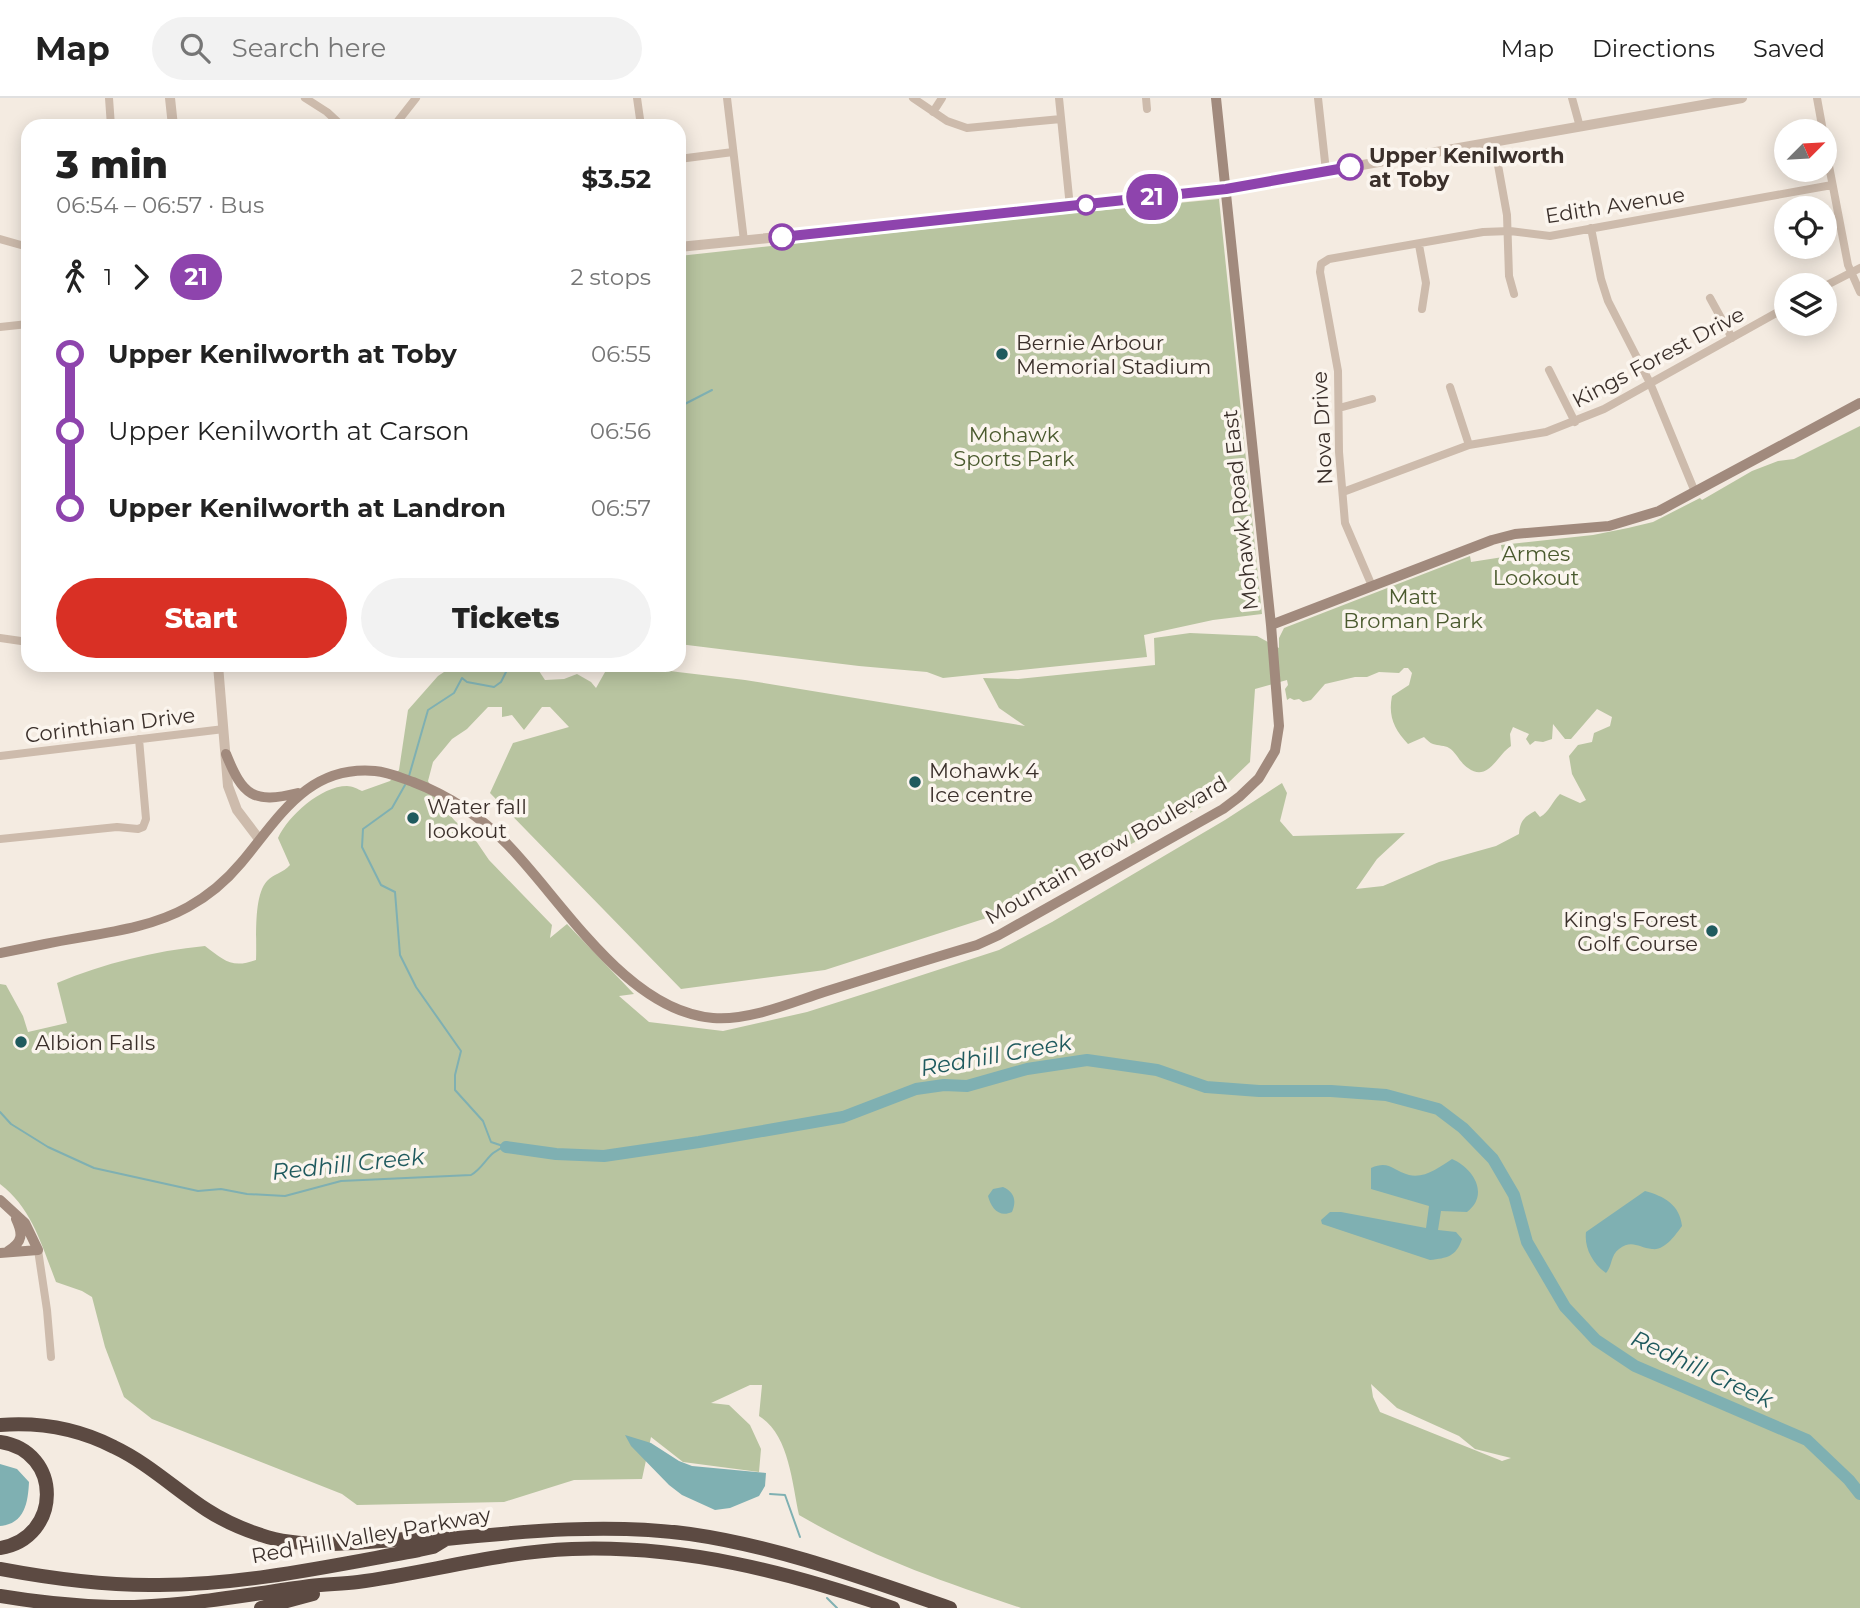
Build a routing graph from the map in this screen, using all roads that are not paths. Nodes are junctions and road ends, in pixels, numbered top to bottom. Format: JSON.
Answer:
{"nodes":[{"id":1,"x":109,"y":98,"type":"edge"},
{"id":2,"x":170,"y":98,"type":"edge"},
{"id":3,"x":305,"y":98,"type":"edge"},
{"id":4,"x":416,"y":98,"type":"edge"},
{"id":5,"x":637,"y":98,"type":"edge"},
{"id":6,"x":727,"y":98,"type":"edge"},
{"id":7,"x":913,"y":98,"type":"edge"},
{"id":8,"x":942,"y":98,"type":"edge"},
{"id":9,"x":1059,"y":98,"type":"edge"},
{"id":10,"x":1146,"y":98,"type":"edge"},
{"id":11,"x":1216,"y":98,"type":"edge"},
{"id":12,"x":1318,"y":98,"type":"edge"},
{"id":13,"x":1572,"y":98,"type":"edge"},
{"id":14,"x":1741,"y":98,"type":"edge"},
{"id":15,"x":1817,"y":98,"type":"edge"},
{"id":16,"x":1147,"y":109,"type":"dead end"},
{"id":17,"x":933,"y":111,"type":"junction"},
{"id":18,"x":110,"y":119,"type":"edge"},
{"id":19,"x":172,"y":119,"type":"edge"},
{"id":20,"x":333,"y":119,"type":"edge"},
{"id":21,"x":400,"y":119,"type":"edge"},
{"id":22,"x":640,"y":119,"type":"edge"},
{"id":23,"x":1061,"y":119,"type":"junction"},
{"id":24,"x":1821,"y":119,"type":"edge"},
{"id":25,"x":1580,"y":127,"type":"junction"},
{"id":26,"x":1494,"y":143,"type":"junction"},
{"id":27,"x":733,"y":152,"type":"junction"},
{"id":28,"x":686,"y":158,"type":"edge"},
{"id":29,"x":1326,"y":171,"type":"junction"},
{"id":30,"x":1831,"y":182,"type":"edge"},
{"id":31,"x":1832,"y":185,"type":"junction"},
{"id":32,"x":1226,"y":189,"type":"junction"},
{"id":33,"x":1070,"y":207,"type":"junction"},
{"id":34,"x":1591,"y":229,"type":"junction"},
{"id":35,"x":1509,"y":232,"type":"junction"},
{"id":36,"x":0,"y":239,"type":"edge"},
{"id":37,"x":744,"y":241,"type":"junction"},
{"id":38,"x":21,"y":245,"type":"edge"},
{"id":39,"x":1419,"y":245,"type":"junction"},
{"id":40,"x":686,"y":246,"type":"edge"},
{"id":41,"x":1321,"y":264,"type":"joint"},
{"id":42,"x":1860,"y":268,"type":"edge"},
{"id":43,"x":1850,"y":273,"type":"junction"},
{"id":44,"x":1837,"y":280,"type":"edge"},
{"id":45,"x":1860,"y":292,"type":"edge"},
{"id":46,"x":1514,"y":294,"type":"dead end"},
{"id":47,"x":1710,"y":298,"type":"dead end"},
{"id":48,"x":1422,"y":309,"type":"dead end"},
{"id":49,"x":1774,"y":314,"type":"edge"},
{"id":50,"x":21,"y":325,"type":"edge"},
{"id":51,"x":0,"y":327,"type":"edge"},
{"id":52,"x":1731,"y":338,"type":"junction"},
{"id":53,"x":1549,"y":369,"type":"dead end"},
{"id":54,"x":1650,"y":384,"type":"junction"},
{"id":55,"x":1450,"y":387,"type":"dead end"},
{"id":56,"x":1372,"y":399,"type":"dead end"},
{"id":57,"x":1860,"y":403,"type":"edge"},
{"id":58,"x":1339,"y":408,"type":"junction"},
{"id":59,"x":1575,"y":422,"type":"junction"},
{"id":60,"x":1469,"y":445,"type":"junction"},
{"id":61,"x":1343,"y":492,"type":"junction"},
{"id":62,"x":1695,"y":492,"type":"junction"},
{"id":63,"x":1372,"y":586,"type":"junction"},
{"id":64,"x":1271,"y":625,"type":"junction"},
{"id":65,"x":0,"y":638,"type":"edge"},
{"id":66,"x":21,"y":641,"type":"edge"},
{"id":67,"x":220,"y":672,"type":"edge"},
{"id":68,"x":224,"y":729,"type":"junction"},
{"id":69,"x":139,"y":739,"type":"junction"},
{"id":70,"x":226,"y":754,"type":"junction"},
{"id":71,"x":0,"y":756,"type":"edge"},
{"id":72,"x":304,"y":791,"type":"junction"},
{"id":73,"x":0,"y":839,"type":"edge"},
{"id":74,"x":259,"y":839,"type":"junction"},
{"id":75,"x":0,"y":953,"type":"edge"},
{"id":76,"x":2,"y":1201,"type":"edge"},
{"id":77,"x":38,"y":1250,"type":"junction"},
{"id":78,"x":3,"y":1253,"type":"edge"},
{"id":79,"x":51,"y":1357,"type":"dead end"},
{"id":80,"x":0,"y":1425,"type":"edge"},
{"id":81,"x":0,"y":1443,"type":"edge"},
{"id":82,"x":446,"y":1539,"type":"junction"},
{"id":83,"x":0,"y":1548,"type":"edge"},
{"id":84,"x":0,"y":1569,"type":"edge"},
{"id":85,"x":359,"y":1581,"type":"junction"},
{"id":86,"x":0,"y":1596,"type":"edge"},
{"id":87,"x":261,"y":1608,"type":"edge"},
{"id":88,"x":893,"y":1608,"type":"edge"},
{"id":89,"x":950,"y":1608,"type":"edge"}],
"edges":[{"from":1,"to":18,"type":"street"},
{"from":2,"to":19,"type":"street"},
{"from":3,"to":20,"type":"street"},
{"from":4,"to":21,"type":"street"},
{"from":5,"to":22,"type":"street"},
{"from":6,"to":27,"type":"street"},
{"from":7,"to":17,"type":"street"},
{"from":8,"to":17,"type":"street"},
{"from":9,"to":23,"type":"street"},
{"from":10,"to":16,"type":"street"},
{"from":11,"to":32,"type":"main road","name":"Mohawk Road East"},
{"from":12,"to":29,"type":"street"},
{"from":13,"to":25,"type":"street"},
{"from":14,"to":25,"type":"street"},
{"from":15,"to":24,"type":"street"},
{"from":17,"to":23,"type":"street"},
{"from":23,"to":33,"type":"street"},
{"from":25,"to":26,"type":"street"},
{"from":26,"to":29,"type":"street"},
{"from":26,"to":35,"type":"street"},
{"from":27,"to":28,"type":"street"},
{"from":27,"to":37,"type":"street"},
{"from":29,"to":32,"type":"street"},
{"from":30,"to":31,"type":"street"},
{"from":31,"to":34,"type":"street","name":"Edith Avenue"},
{"from":31,"to":43,"type":"street"},
{"from":32,"to":33,"type":"street"},
{"from":32,"to":64,"type":"main road","name":"Mohawk Road East"},
{"from":33,"to":37,"type":"street"},
{"from":34,"to":35,"type":"street","name":"Edith Avenue"},
{"from":34,"to":54,"type":"street"},
{"from":35,"to":39,"type":"street","name":"Edith Avenue"},
{"from":35,"to":46,"type":"street"},
{"from":36,"to":38,"type":"street"},
{"from":37,"to":40,"type":"street"},
{"from":39,"to":41,"type":"street","name":"Edith Avenue"},
{"from":39,"to":48,"type":"street"},
{"from":41,"to":58,"type":"street","name":"Nova Drive"},
{"from":42,"to":43,"type":"street"},
{"from":43,"to":44,"type":"street"},
{"from":43,"to":45,"type":"street"},
{"from":47,"to":52,"type":"street"},
{"from":49,"to":52,"type":"street","name":"Kings Forest Drive"},
{"from":50,"to":51,"type":"street"},
{"from":52,"to":54,"type":"street","name":"Kings Forest Drive"},
{"from":53,"to":59,"type":"street"},
{"from":54,"to":59,"type":"street","name":"Kings Forest Drive"},
{"from":54,"to":62,"type":"street"},
{"from":55,"to":60,"type":"street"},
{"from":56,"to":58,"type":"street"},
{"from":57,"to":62,"type":"main road"},
{"from":58,"to":61,"type":"street","name":"Nova Drive"},
{"from":59,"to":60,"type":"street","name":"Kings Forest Drive"},
{"from":60,"to":61,"type":"street","name":"Kings Forest Drive"},
{"from":61,"to":63,"type":"street","name":"Nova Drive"},
{"from":62,"to":63,"type":"main road"},
{"from":63,"to":64,"type":"main road"},
{"from":64,"to":72,"type":"main road","name":"Mountain Brow Boulevard"},
{"from":65,"to":66,"type":"street"},
{"from":67,"to":68,"type":"street"},
{"from":68,"to":69,"type":"street","name":"Corinthian Drive"},
{"from":68,"to":70,"type":"street"},
{"from":69,"to":71,"type":"street","name":"Corinthian Drive"},
{"from":69,"to":73,"type":"street"},
{"from":70,"to":72,"type":"main road"},
{"from":70,"to":74,"type":"street"},
{"from":72,"to":74,"type":"main road","name":"Mountain Brow Boulevard"},
{"from":74,"to":75,"type":"main road","name":"Mountain Brow Boulevard"},
{"from":76,"to":77,"type":"main road"},
{"from":76,"to":78,"type":"main road"},
{"from":77,"to":78,"type":"main road"},
{"from":77,"to":79,"type":"street"},
{"from":80,"to":82,"type":"highway"},
{"from":81,"to":83,"type":"highway"},
{"from":82,"to":84,"type":"highway","name":"Red Hill Valley Parkway"},
{"from":82,"to":89,"type":"highway","name":"Red Hill Valley Parkway"},
{"from":85,"to":86,"type":"highway","name":"Red Hill Valley Parkway"},
{"from":85,"to":87,"type":"highway"},
{"from":85,"to":88,"type":"highway","name":"Red Hill Valley Parkway"}]}
